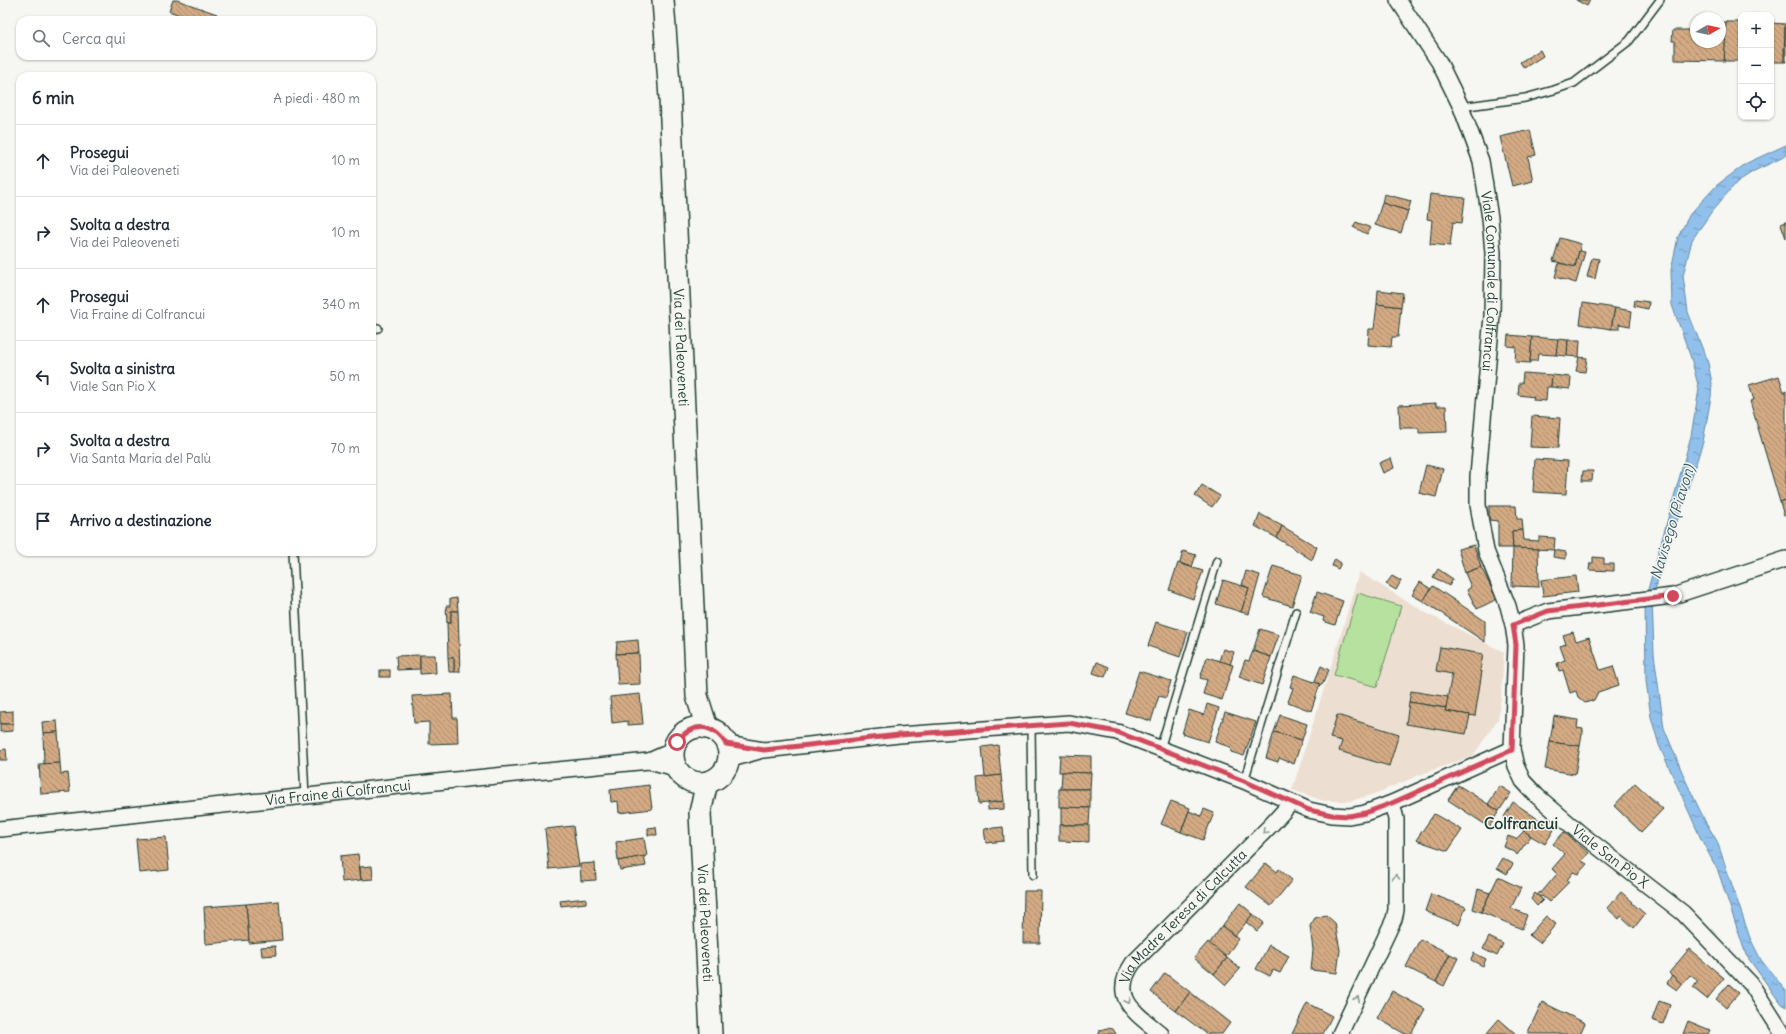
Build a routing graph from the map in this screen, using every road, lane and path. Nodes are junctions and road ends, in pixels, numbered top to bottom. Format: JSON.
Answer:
{"nodes":[{"id":1,"x":663,"y":0,"type":"edge"},
{"id":2,"x":1398,"y":0,"type":"edge"},
{"id":3,"x":1660,"y":0,"type":"edge"},
{"id":4,"x":1461,"y":107,"type":"junction"},
{"id":5,"x":293,"y":556,"type":"edge"},
{"id":6,"x":1786,"y":559,"type":"edge"},
{"id":7,"x":1217,"y":561,"type":"dead end"},
{"id":8,"x":1296,"y":612,"type":"dead end"},
{"id":9,"x":1513,"y":625,"type":"junction"},
{"id":10,"x":1031,"y":726,"type":"junction"},
{"id":11,"x":699,"y":729,"type":"junction"},
{"id":12,"x":1160,"y":749,"type":"junction"},
{"id":13,"x":1512,"y":750,"type":"junction"},
{"id":14,"x":727,"y":752,"type":"junction"},
{"id":15,"x":687,"y":770,"type":"junction"},
{"id":16,"x":1244,"y":781,"type":"junction"},
{"id":17,"x":305,"y":796,"type":"junction"},
{"id":18,"x":1291,"y":803,"type":"junction"},
{"id":19,"x":1392,"y":803,"type":"junction"},
{"id":20,"x":0,"y":829,"type":"edge"},
{"id":21,"x":1034,"y":875,"type":"dead end"},
{"id":22,"x":711,"y":1034,"type":"edge"},
{"id":23,"x":1161,"y":1034,"type":"edge"},
{"id":24,"x":1340,"y":1034,"type":"edge"},
{"id":25,"x":1783,"y":1034,"type":"edge"}],
"edges":[{"from":1,"to":11,"type":"main road","name":"Via dei Paleoveneti"},
{"from":2,"to":4,"type":"street","name":"Viale Comunale di Colfrancui"},
{"from":3,"to":4,"type":"lane"},
{"from":4,"to":9,"type":"street","name":"Viale Comunale di Colfrancui"},
{"from":5,"to":17,"type":"lane"},
{"from":6,"to":9,"type":"street"},
{"from":7,"to":12,"type":"lane"},
{"from":8,"to":16,"type":"lane"},
{"from":9,"to":13,"type":"street","name":"Viale San Pio X"},
{"from":10,"to":12,"type":"street"},
{"from":10,"to":14,"type":"street"},
{"from":10,"to":21,"type":"lane"},
{"from":11,"to":14,"type":"main road"},
{"from":11,"to":15,"type":"main road"},
{"from":12,"to":16,"type":"street"},
{"from":13,"to":19,"type":"street"},
{"from":13,"to":25,"type":"street","name":"Viale San Pio X"},
{"from":14,"to":15,"type":"main road"},
{"from":15,"to":17,"type":"street","name":"Via Fraine di Colfrancui"},
{"from":15,"to":22,"type":"main road","name":"Via dei Paleoveneti"},
{"from":16,"to":18,"type":"street"},
{"from":17,"to":20,"type":"street","name":"Via Fraine di Colfrancui"},
{"from":18,"to":19,"type":"street"},
{"from":18,"to":23,"type":"street","name":"Via Madre Teresa di Calcutta","one_way":true},
{"from":24,"to":19,"type":"street","one_way":true}]}
